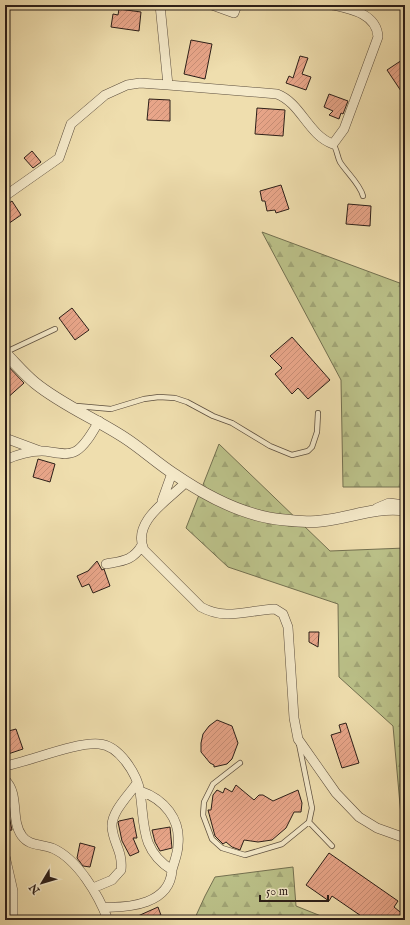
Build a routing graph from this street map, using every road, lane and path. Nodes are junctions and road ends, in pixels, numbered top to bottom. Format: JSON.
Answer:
{"nodes":[{"id":1,"x":160,"y":5,"type":"edge"},
{"id":2,"x":212,"y":5,"type":"edge"},
{"id":3,"x":237,"y":5,"type":"edge"},
{"id":4,"x":333,"y":5,"type":"edge"},
{"id":5,"x":168,"y":84,"type":"junction"},
{"id":6,"x":333,"y":144,"type":"junction"},
{"id":7,"x":5,"y":196,"type":"edge"},
{"id":8,"x":363,"y":196,"type":"dead end"},
{"id":9,"x":55,"y":329,"type":"dead end"},
{"id":10,"x":5,"y":353,"type":"edge"},
{"id":11,"x":67,"y":405,"type":"junction"},
{"id":12,"x":318,"y":413,"type":"dead end"},
{"id":13,"x":99,"y":421,"type":"junction"},
{"id":14,"x":5,"y":438,"type":"edge"},
{"id":15,"x":40,"y":451,"type":"junction"},
{"id":16,"x":5,"y":460,"type":"edge"},
{"id":17,"x":172,"y":473,"type":"junction"},
{"id":18,"x":186,"y":482,"type":"junction"},
{"id":19,"x":162,"y":503,"type":"junction"},
{"id":20,"x":405,"y":505,"type":"edge"},
{"id":21,"x":375,"y":510,"type":"junction"},
{"id":22,"x":405,"y":510,"type":"edge"},
{"id":23,"x":142,"y":545,"type":"junction"},
{"id":24,"x":106,"y":564,"type":"dead end"},
{"id":25,"x":298,"y":739,"type":"junction"},
{"id":26,"x":240,"y":763,"type":"dead end"},
{"id":27,"x":5,"y":766,"type":"edge"},
{"id":28,"x":5,"y":780,"type":"edge"},
{"id":29,"x":139,"y":787,"type":"junction"},
{"id":30,"x":309,"y":822,"type":"junction"},
{"id":31,"x":405,"y":838,"type":"edge"},
{"id":32,"x":332,"y":846,"type":"dead end"},
{"id":33,"x":5,"y":856,"type":"edge"},
{"id":34,"x":172,"y":870,"type":"junction"},
{"id":35,"x":93,"y":888,"type":"junction"},
{"id":36,"x":103,"y":907,"type":"junction"},
{"id":37,"x":13,"y":916,"type":"dead end"},
{"id":38,"x":108,"y":920,"type":"edge"}],
"edges":[{"from":1,"to":5,"type":"street"},
{"from":2,"to":3,"type":"street"},
{"from":4,"to":6,"type":"street"},
{"from":5,"to":6,"type":"street"},
{"from":5,"to":7,"type":"street"},
{"from":6,"to":8,"type":"lane"},
{"from":9,"to":10,"type":"lane"},
{"from":10,"to":11,"type":"street"},
{"from":11,"to":12,"type":"lane"},
{"from":11,"to":13,"type":"street"},
{"from":13,"to":15,"type":"street"},
{"from":13,"to":17,"type":"street"},
{"from":14,"to":15,"type":"street"},
{"from":15,"to":16,"type":"street"},
{"from":17,"to":18,"type":"street"},
{"from":17,"to":19,"type":"street"},
{"from":18,"to":19,"type":"street"},
{"from":18,"to":21,"type":"street"},
{"from":19,"to":23,"type":"street"},
{"from":20,"to":21,"type":"street"},
{"from":21,"to":22,"type":"street"},
{"from":23,"to":24,"type":"street"},
{"from":23,"to":25,"type":"street"},
{"from":25,"to":30,"type":"lane"},
{"from":25,"to":31,"type":"street"},
{"from":26,"to":30,"type":"lane"},
{"from":27,"to":29,"type":"street"},
{"from":28,"to":35,"type":"street"},
{"from":29,"to":34,"type":"street"},
{"from":29,"to":34,"type":"street"},
{"from":29,"to":35,"type":"street"},
{"from":30,"to":32,"type":"lane"},
{"from":33,"to":37,"type":"street"},
{"from":34,"to":36,"type":"street"},
{"from":35,"to":36,"type":"street"},
{"from":36,"to":38,"type":"street"}]}
